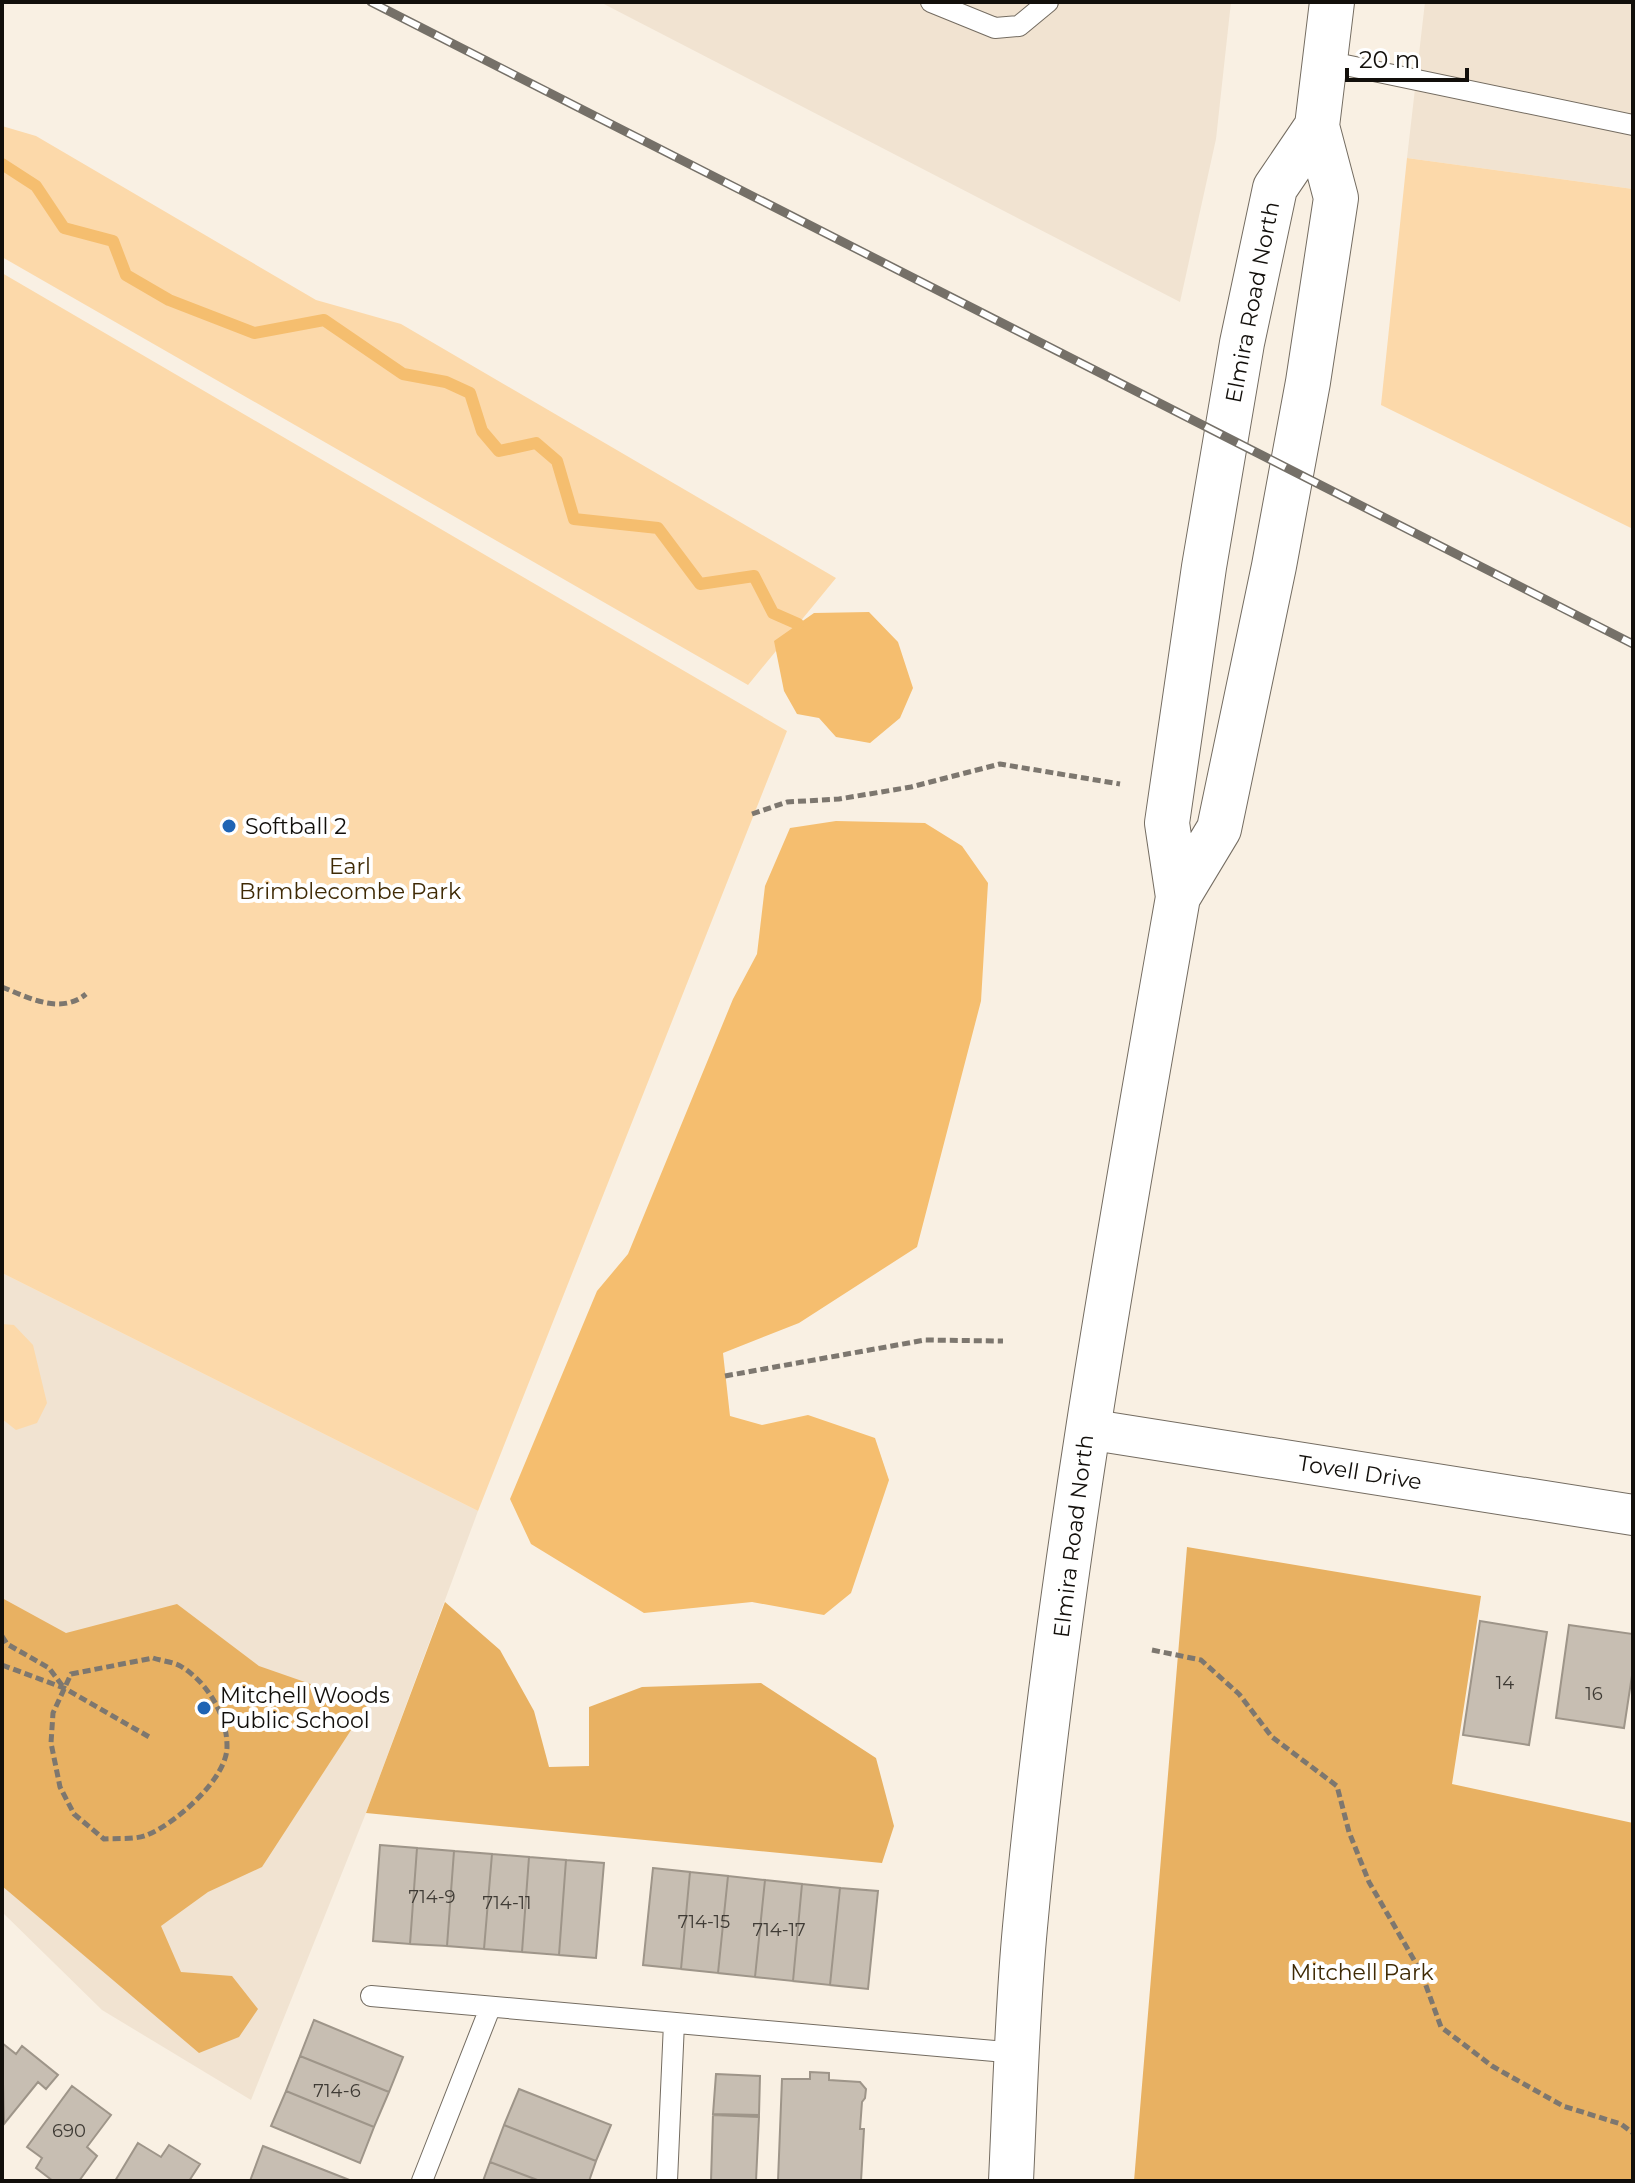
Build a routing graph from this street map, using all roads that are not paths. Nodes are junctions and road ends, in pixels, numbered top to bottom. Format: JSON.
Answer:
{"nodes":[{"id":1,"x":931,"y":2,"type":"edge"},
{"id":2,"x":1048,"y":2,"type":"edge"},
{"id":3,"x":1332,"y":2,"type":"edge"},
{"id":4,"x":1326,"y":61,"type":"junction"},
{"id":5,"x":1633,"y":125,"type":"edge"},
{"id":6,"x":1317,"y":126,"type":"junction"},
{"id":7,"x":1178,"y":897,"type":"junction"},
{"id":8,"x":1087,"y":1429,"type":"junction"},
{"id":9,"x":1633,"y":1515,"type":"edge"},
{"id":10,"x":371,"y":1996,"type":"dead end"},
{"id":11,"x":490,"y":2008,"type":"junction"},
{"id":12,"x":674,"y":2023,"type":"junction"},
{"id":13,"x":1017,"y":2053,"type":"junction"},
{"id":14,"x":422,"y":2181,"type":"edge"},
{"id":15,"x":667,"y":2181,"type":"edge"},
{"id":16,"x":1011,"y":2181,"type":"edge"}],
"edges":[{"from":1,"to":2,"type":"lane"},
{"from":3,"to":4,"type":"main road"},
{"from":4,"to":5,"type":"lane"},
{"from":4,"to":6,"type":"main road"},
{"from":6,"to":7,"type":"main road","name":"Elmira Road North"},
{"from":6,"to":7,"type":"main road","name":"Elmira Road North"},
{"from":7,"to":8,"type":"main road","name":"Elmira Road North"},
{"from":8,"to":9,"type":"street","name":"Tovell Drive"},
{"from":8,"to":13,"type":"main road","name":"Elmira Road North"},
{"from":10,"to":11,"type":"lane"},
{"from":11,"to":12,"type":"lane"},
{"from":11,"to":14,"type":"lane"},
{"from":12,"to":13,"type":"lane"},
{"from":12,"to":15,"type":"lane"},
{"from":13,"to":16,"type":"main road","name":"Elmira Road North"}]}
